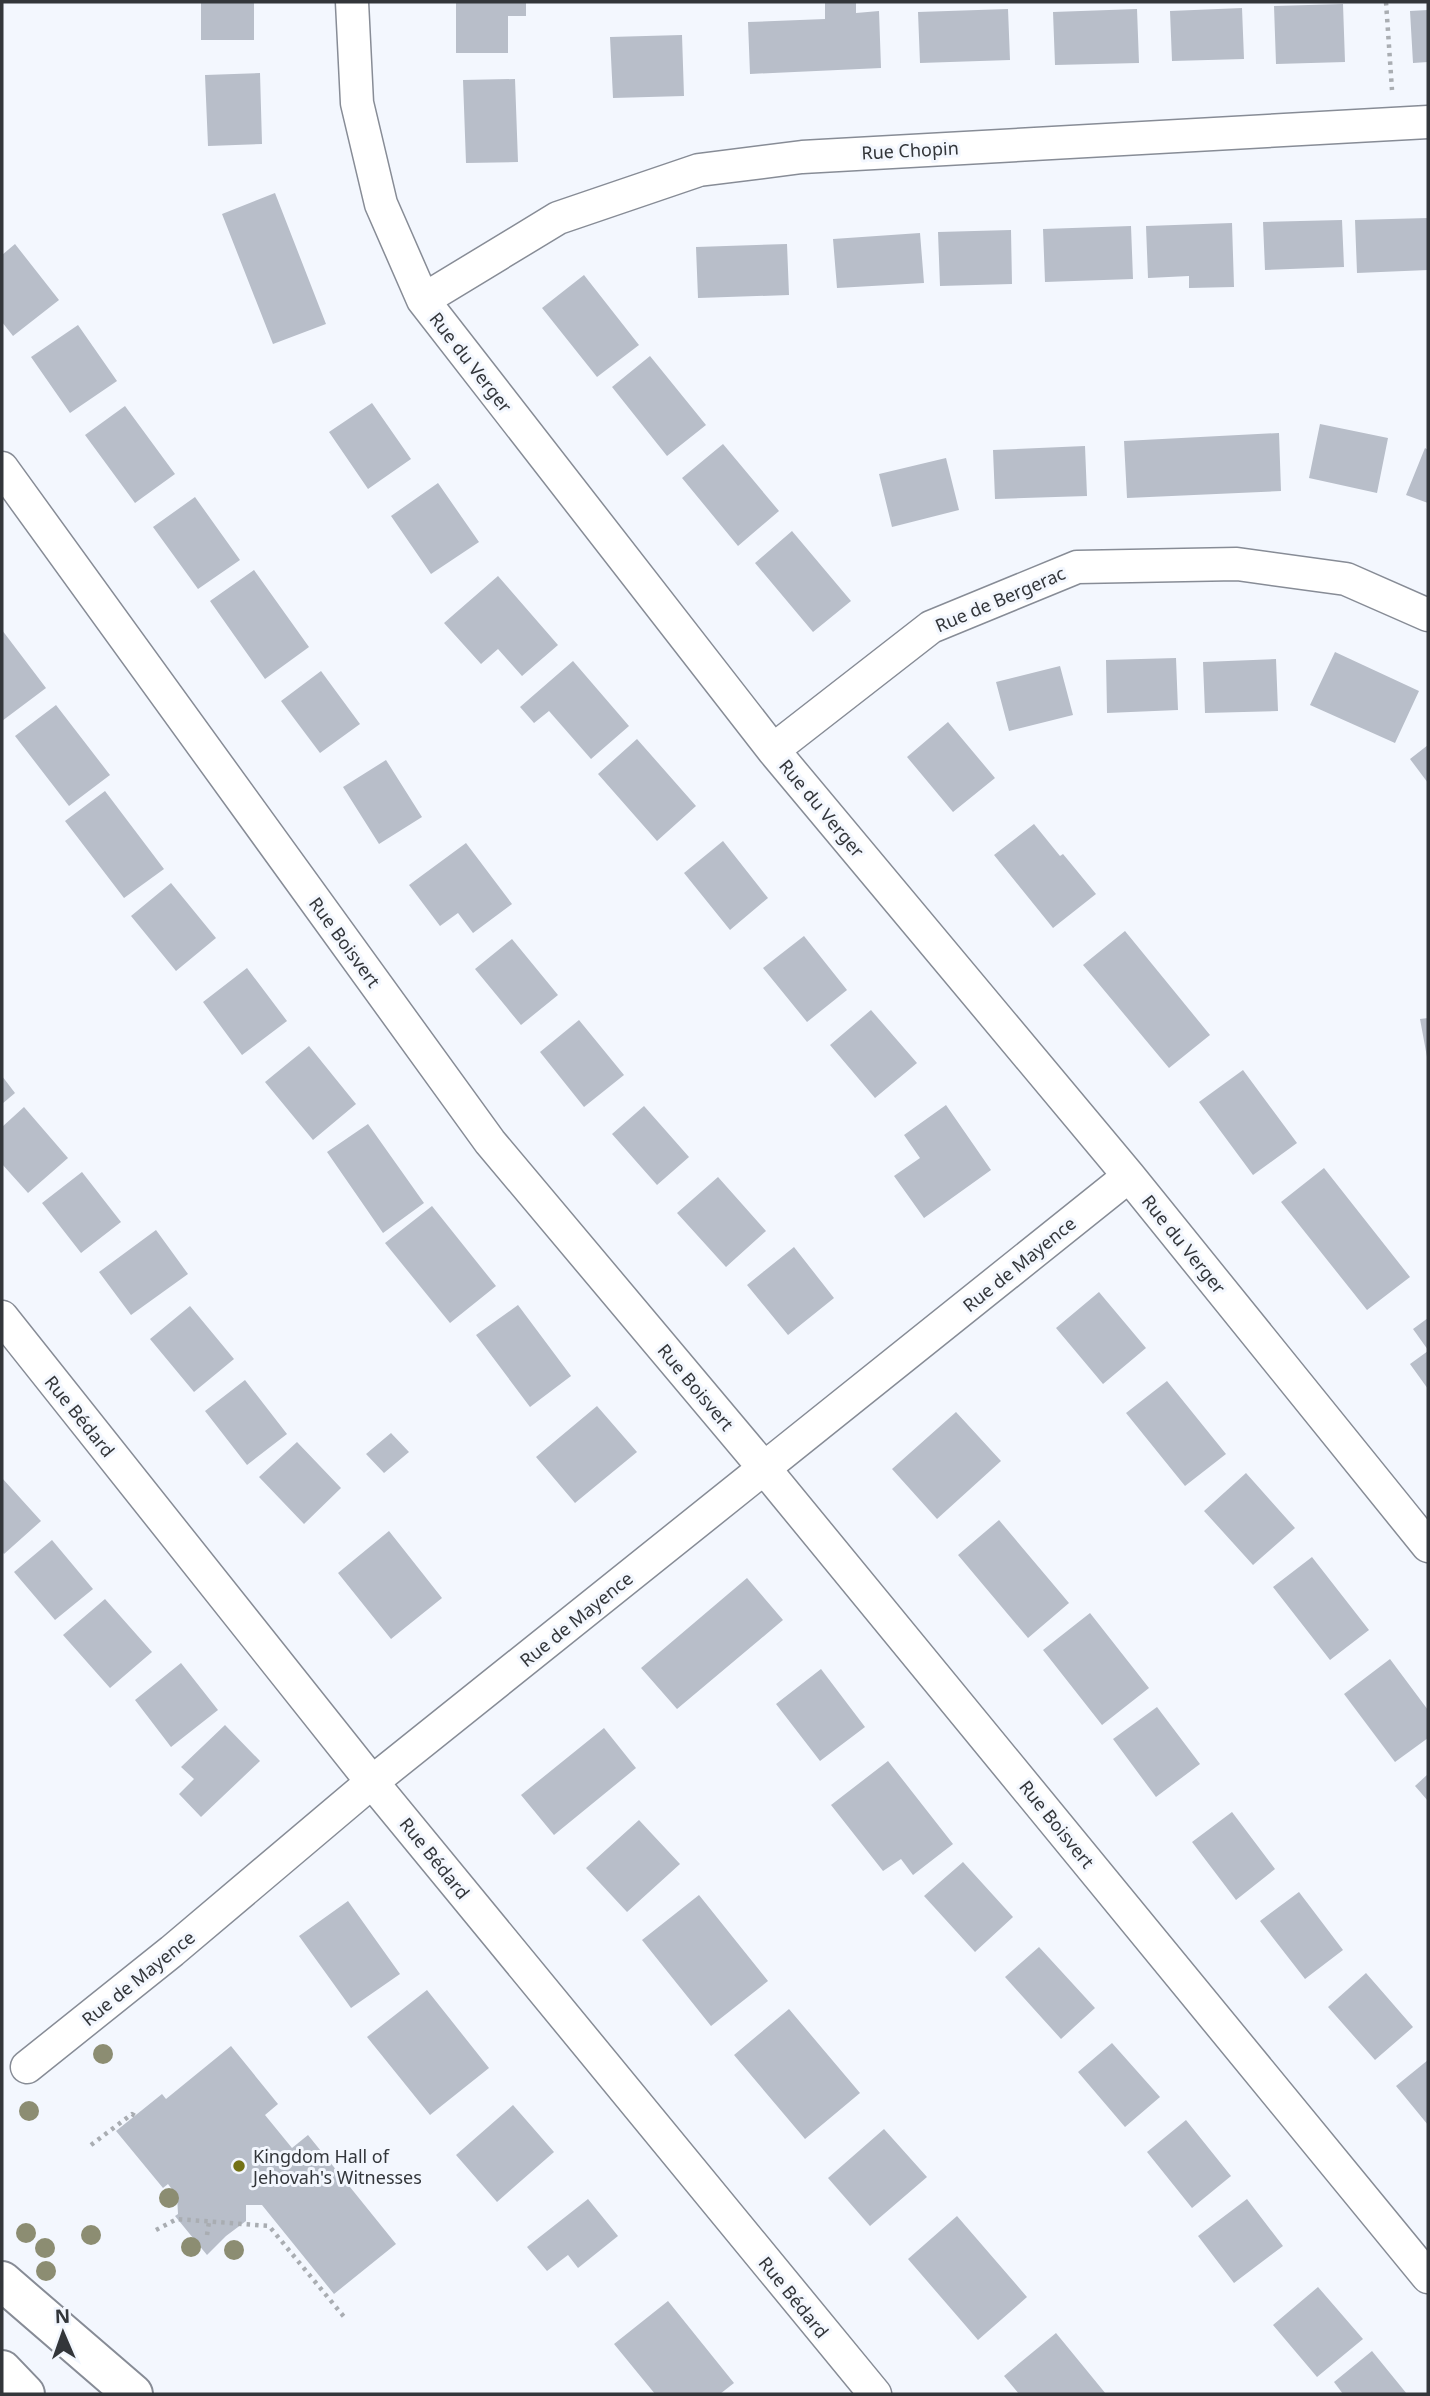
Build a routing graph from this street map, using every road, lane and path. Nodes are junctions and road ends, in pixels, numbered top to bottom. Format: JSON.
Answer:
{"nodes":[{"id":1,"x":352,"y":2,"type":"edge"},
{"id":2,"x":1385,"y":2,"type":"edge"},
{"id":3,"x":1428,"y":122,"type":"edge"},
{"id":4,"x":1395,"y":123,"type":"junction"},
{"id":5,"x":423,"y":300,"type":"junction"},
{"id":6,"x":2,"y":468,"type":"edge"},
{"id":7,"x":1428,"y":615,"type":"edge"},
{"id":8,"x":773,"y":750,"type":"junction"},
{"id":9,"x":1129,"y":1176,"type":"junction"},
{"id":10,"x":2,"y":1317,"type":"edge"},
{"id":11,"x":764,"y":1468,"type":"junction"},
{"id":12,"x":1428,"y":1546,"type":"edge"},
{"id":13,"x":372,"y":1782,"type":"junction"},
{"id":14,"x":27,"y":2067,"type":"dead end"},
{"id":15,"x":135,"y":2116,"type":"dead end"},
{"id":16,"x":91,"y":2145,"type":"dead end"},
{"id":17,"x":209,"y":2222,"type":"junction"},
{"id":18,"x":156,"y":2230,"type":"dead end"},
{"id":19,"x":207,"y":2235,"type":"dead end"},
{"id":20,"x":1428,"y":2277,"type":"edge"},
{"id":21,"x":2,"y":2281,"type":"edge"},
{"id":22,"x":345,"y":2318,"type":"dead end"},
{"id":23,"x":2,"y":2370,"type":"edge"},
{"id":24,"x":25,"y":2394,"type":"edge"},
{"id":25,"x":133,"y":2394,"type":"edge"},
{"id":26,"x":874,"y":2394,"type":"edge"}],
"edges":[{"from":1,"to":5,"type":"street","name":"Rue du Verger"},
{"from":2,"to":4,"type":"path"},
{"from":3,"to":4,"type":"street","name":"Rue Chopin"},
{"from":4,"to":5,"type":"street","name":"Rue Chopin"},
{"from":5,"to":8,"type":"street","name":"Rue du Verger"},
{"from":6,"to":11,"type":"street","name":"Rue Boisvert"},
{"from":7,"to":8,"type":"street","name":"Rue de Bergerac"},
{"from":8,"to":9,"type":"street","name":"Rue du Verger"},
{"from":9,"to":11,"type":"street","name":"Rue de Mayence"},
{"from":9,"to":12,"type":"street","name":"Rue du Verger"},
{"from":10,"to":13,"type":"street","name":"Rue Bédard"},
{"from":11,"to":13,"type":"street","name":"Rue de Mayence"},
{"from":11,"to":20,"type":"street","name":"Rue Boisvert"},
{"from":13,"to":14,"type":"street","name":"Rue de Mayence"},
{"from":13,"to":26,"type":"street","name":"Rue Bédard"},
{"from":15,"to":16,"type":"path"},
{"from":17,"to":18,"type":"path"},
{"from":17,"to":19,"type":"path"},
{"from":17,"to":22,"type":"path"},
{"from":21,"to":25,"type":"main road"},
{"from":23,"to":24,"type":"main road"}]}
